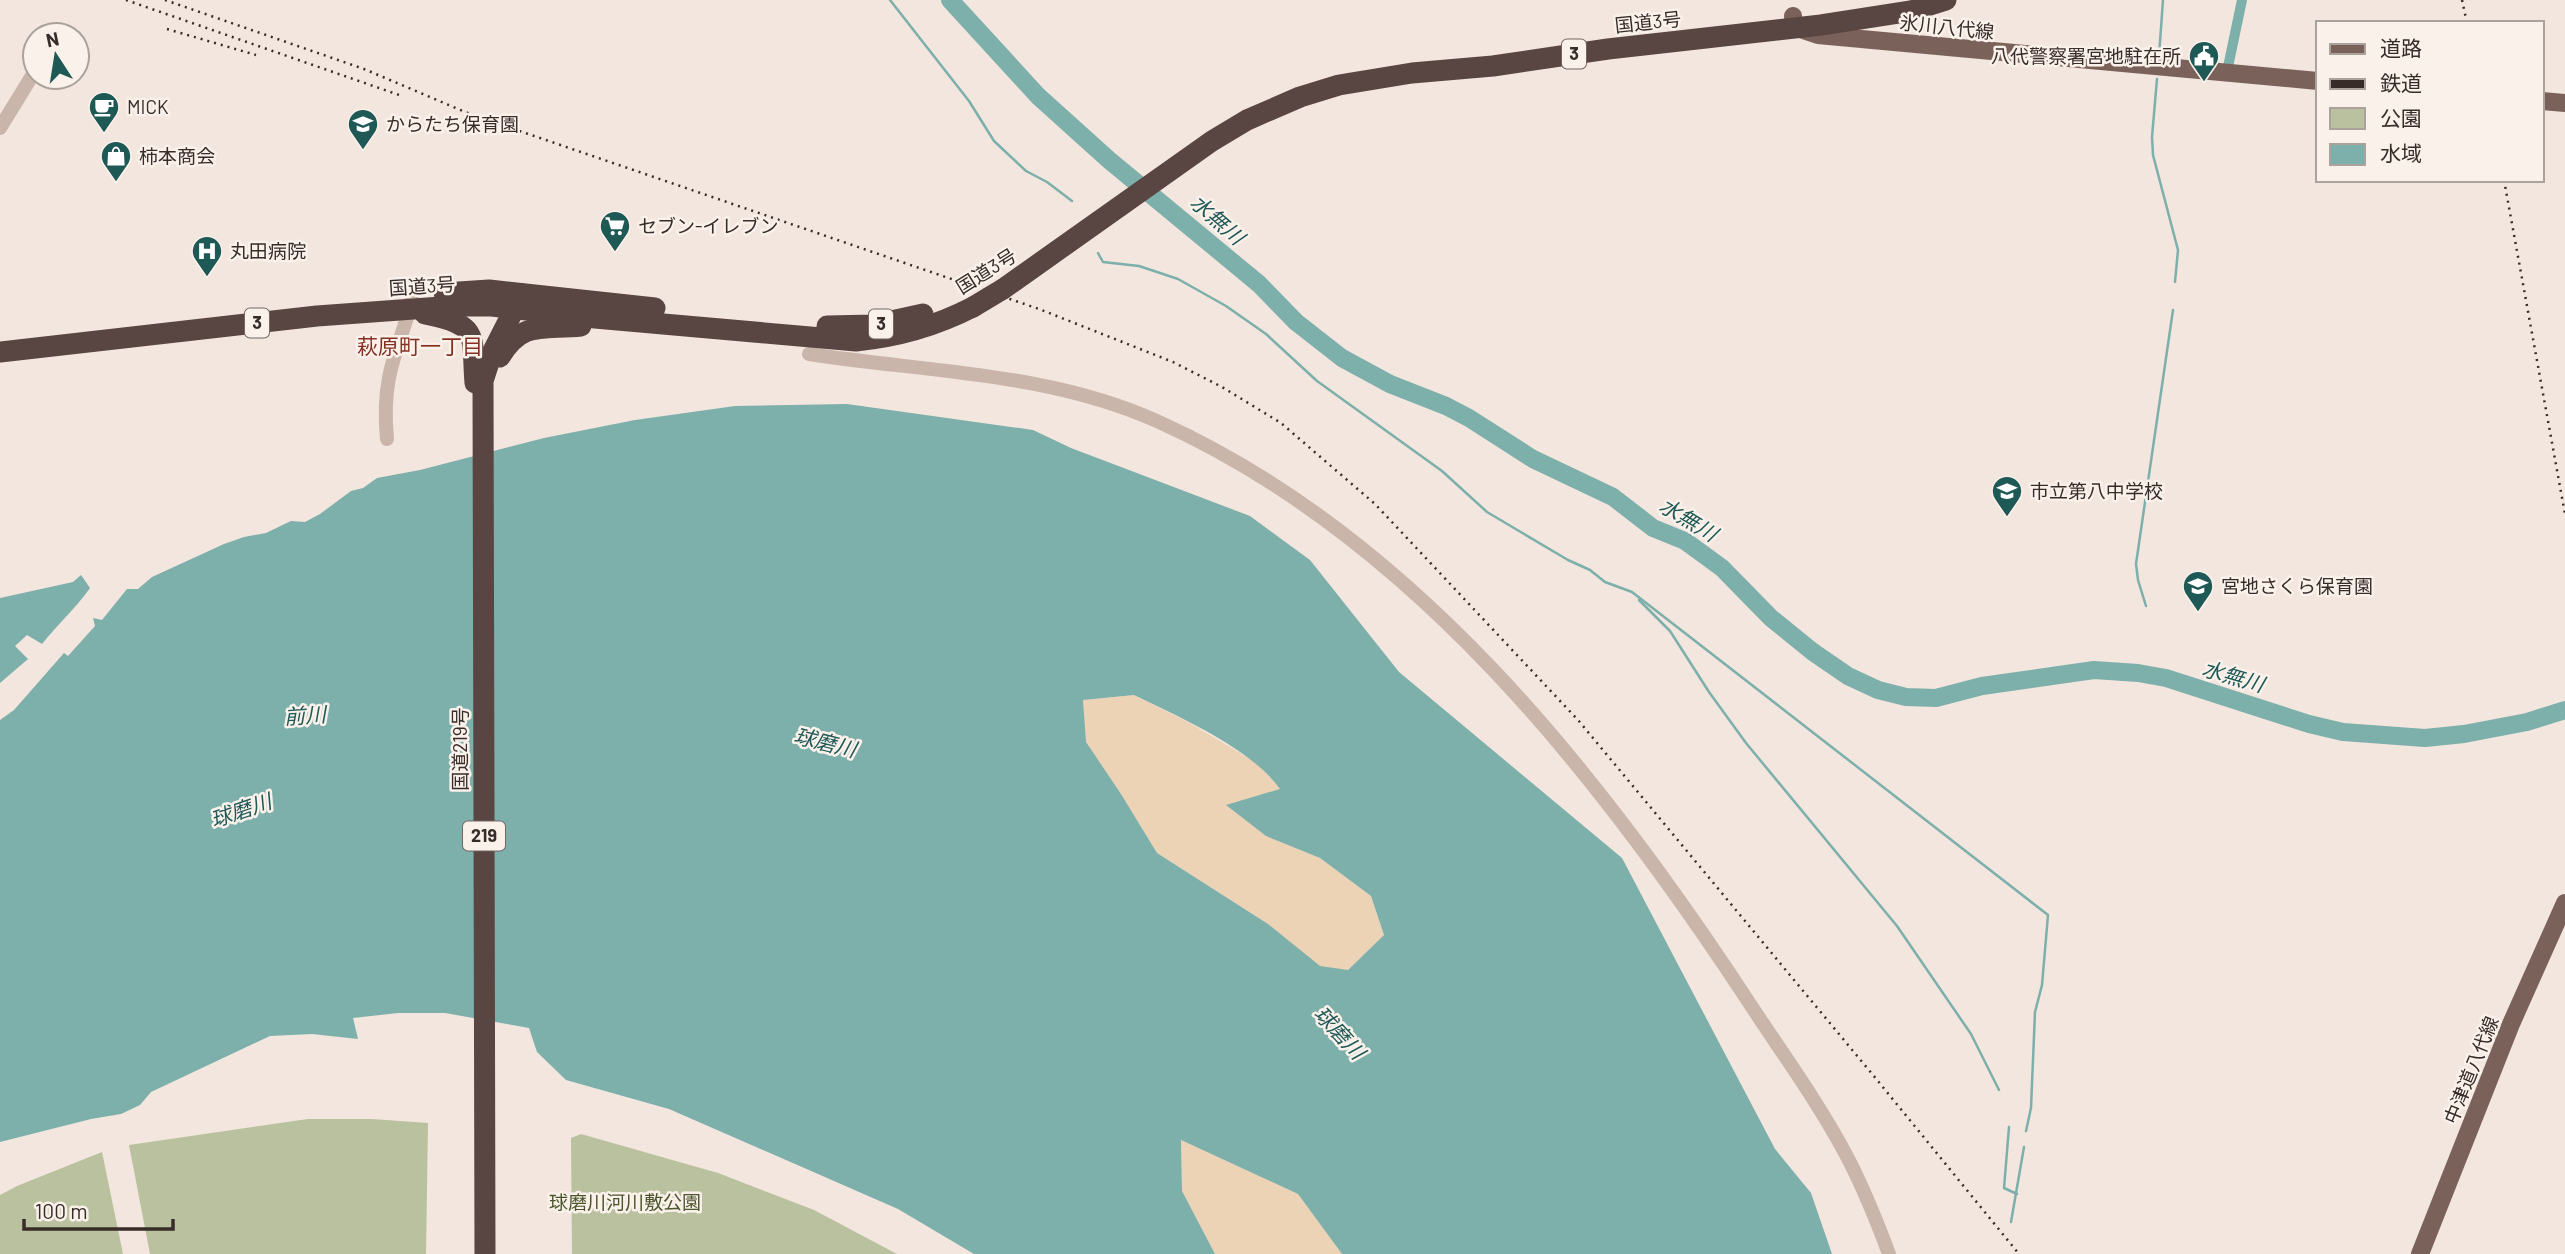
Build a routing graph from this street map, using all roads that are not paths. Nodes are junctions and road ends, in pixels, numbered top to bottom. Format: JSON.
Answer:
{"nodes":[{"id":1,"x":1891,"y":0,"type":"edge"},
{"id":2,"x":1946,"y":0,"type":"edge"},
{"id":3,"x":1832,"y":24,"type":"junction"},
{"id":4,"x":2316,"y":81,"type":"edge"},
{"id":5,"x":23,"y":91,"type":"edge"},
{"id":6,"x":2544,"y":101,"type":"edge"},
{"id":7,"x":2565,"y":103,"type":"edge"},
{"id":8,"x":0,"y":128,"type":"edge"},
{"id":9,"x":518,"y":301,"type":"junction"},
{"id":10,"x":411,"y":304,"type":"junction"},
{"id":11,"x":965,"y":304,"type":"junction"},
{"id":12,"x":635,"y":320,"type":"junction"},
{"id":13,"x":0,"y":343,"type":"edge"},
{"id":14,"x":0,"y":352,"type":"edge"},
{"id":15,"x":809,"y":354,"type":"dead end"},
{"id":16,"x":483,"y":381,"type":"junction"},
{"id":17,"x":482,"y":411,"type":"junction"},
{"id":18,"x":387,"y":439,"type":"dead end"},
{"id":19,"x":2565,"y":903,"type":"edge"},
{"id":20,"x":485,"y":1254,"type":"edge"},
{"id":21,"x":1889,"y":1254,"type":"edge"},
{"id":22,"x":2420,"y":1254,"type":"edge"}],
"edges":[{"from":1,"to":3,"type":"highway","name":"国道3号","number":"3"},
{"from":2,"to":3,"type":"highway","name":"国道3号","number":"3"},
{"from":3,"to":4,"type":"main road","name":"氷川八代線"},
{"from":3,"to":11,"type":"highway","name":"国道3号","number":"3"},
{"from":5,"to":8,"type":"street"},
{"from":6,"to":7,"type":"main road"},
{"from":9,"to":10,"type":"highway","name":"国道3号","number":"3"},
{"from":9,"to":11,"type":"highway","name":"国道3号","number":"3"},
{"from":9,"to":12,"type":"highway","name":"国道3号","number":"3"},
{"from":9,"to":16,"type":"highway","name":"国道219号","number":"219"},
{"from":10,"to":13,"type":"highway","name":"国道3号","number":"3"},
{"from":10,"to":14,"type":"highway","name":"国道3号","number":"3"},
{"from":10,"to":17,"type":"highway"},
{"from":10,"to":18,"type":"street"},
{"from":11,"to":12,"type":"highway","name":"国道3号","number":"3"},
{"from":12,"to":16,"type":"highway"},
{"from":15,"to":21,"type":"street"},
{"from":16,"to":17,"type":"highway","name":"国道219号","number":"219"},
{"from":17,"to":20,"type":"highway","name":"国道219号","number":"219"},
{"from":19,"to":22,"type":"main road","name":"中津道八代線"}]}
